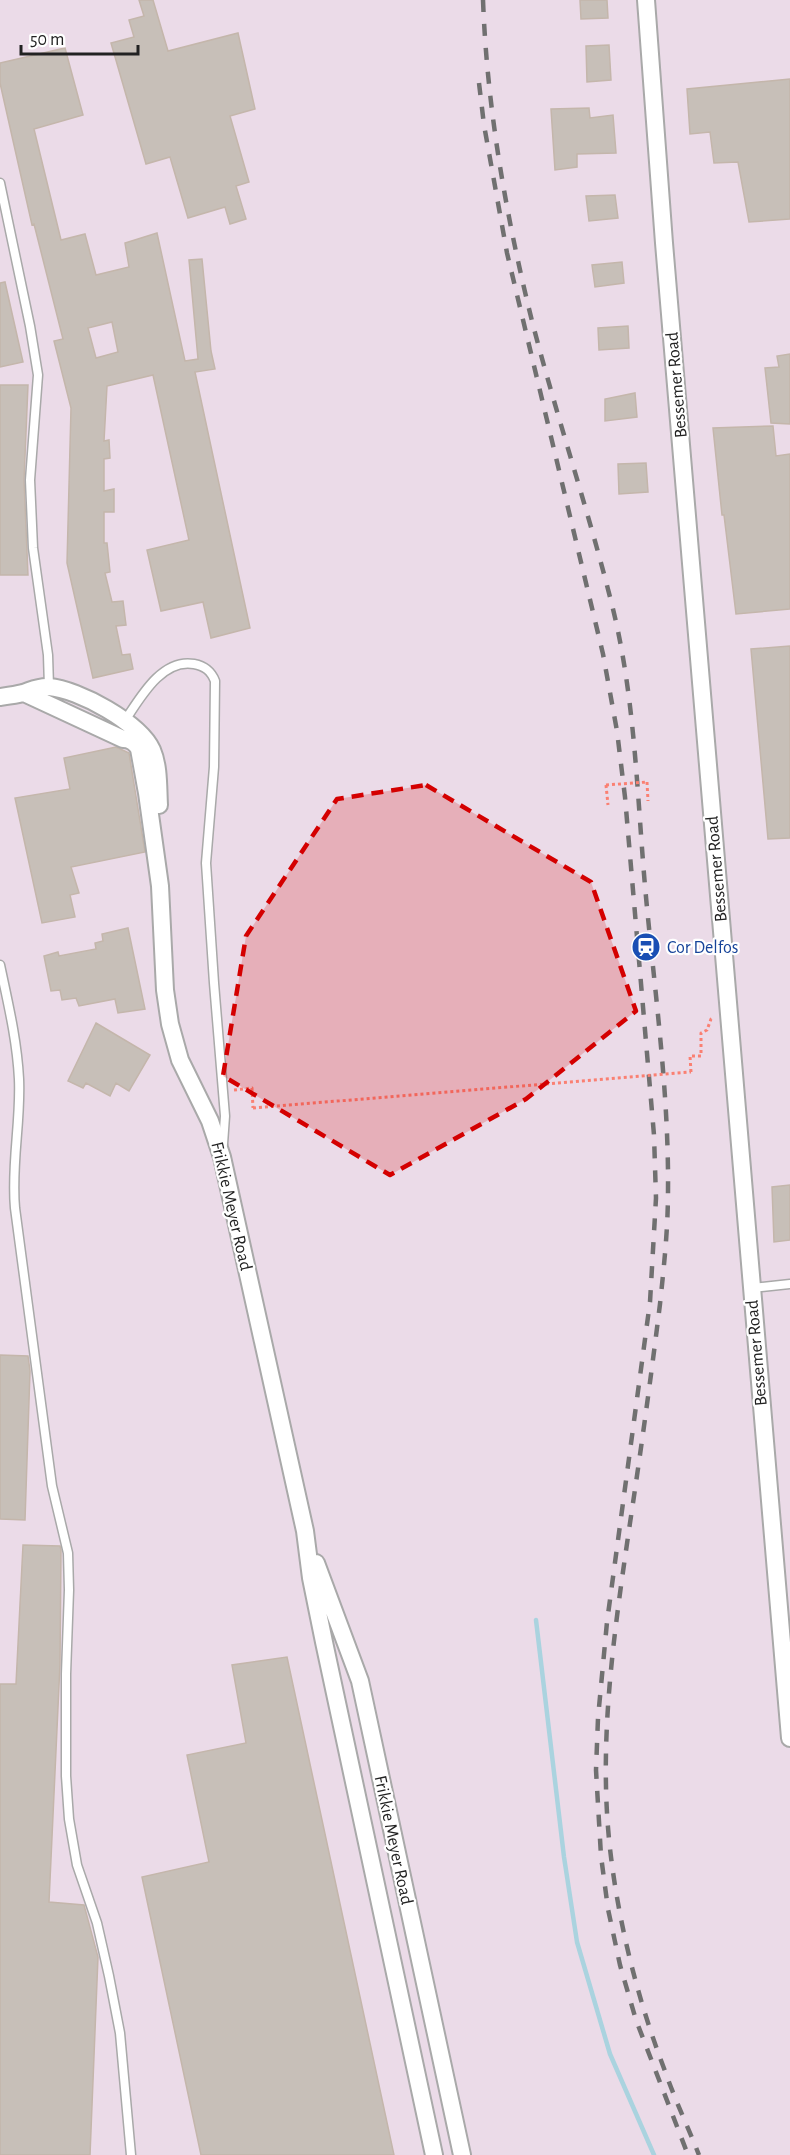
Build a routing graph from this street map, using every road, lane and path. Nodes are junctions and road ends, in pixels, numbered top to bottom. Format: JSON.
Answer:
{"nodes":[{"id":1,"x":646,"y":0,"type":"edge"},
{"id":2,"x":0,"y":183,"type":"edge"},
{"id":3,"x":47,"y":694,"type":"junction"},
{"id":4,"x":0,"y":698,"type":"edge"},
{"id":5,"x":120,"y":728,"type":"junction"},
{"id":6,"x":648,"y":801,"type":"dead end"},
{"id":7,"x":608,"y":804,"type":"dead end"},
{"id":8,"x":0,"y":965,"type":"edge"},
{"id":9,"x":701,"y":1033,"type":"dead end"},
{"id":10,"x":223,"y":1091,"type":"junction"},
{"id":11,"x":222,"y":1157,"type":"junction"},
{"id":12,"x":790,"y":1284,"type":"edge"},
{"id":13,"x":751,"y":1288,"type":"junction"},
{"id":14,"x":305,"y":1531,"type":"junction"},
{"id":15,"x":790,"y":1738,"type":"edge"},
{"id":16,"x":131,"y":2155,"type":"edge"},
{"id":17,"x":434,"y":2155,"type":"edge"},
{"id":18,"x":462,"y":2155,"type":"edge"}],
"edges":[{"from":1,"to":13,"type":"street","name":"Bessemer Road"},
{"from":2,"to":3,"type":"lane"},
{"from":3,"to":4,"type":"street"},
{"from":3,"to":5,"type":"street"},
{"from":5,"to":10,"type":"lane"},
{"from":5,"to":11,"type":"street","name":"Frikkie Meyer Road"},
{"from":6,"to":7,"type":"path","bridge":true},
{"from":8,"to":16,"type":"lane"},
{"from":9,"to":10,"type":"path","bridge":true},
{"from":10,"to":11,"type":"lane"},
{"from":11,"to":14,"type":"street","name":"Frikkie Meyer Road"},
{"from":12,"to":13,"type":"lane"},
{"from":13,"to":15,"type":"street","name":"Bessemer Road"},
{"from":14,"to":17,"type":"street","name":"Frikkie Meyer Road"},
{"from":14,"to":18,"type":"street","name":"Frikkie Meyer Road"}]}
